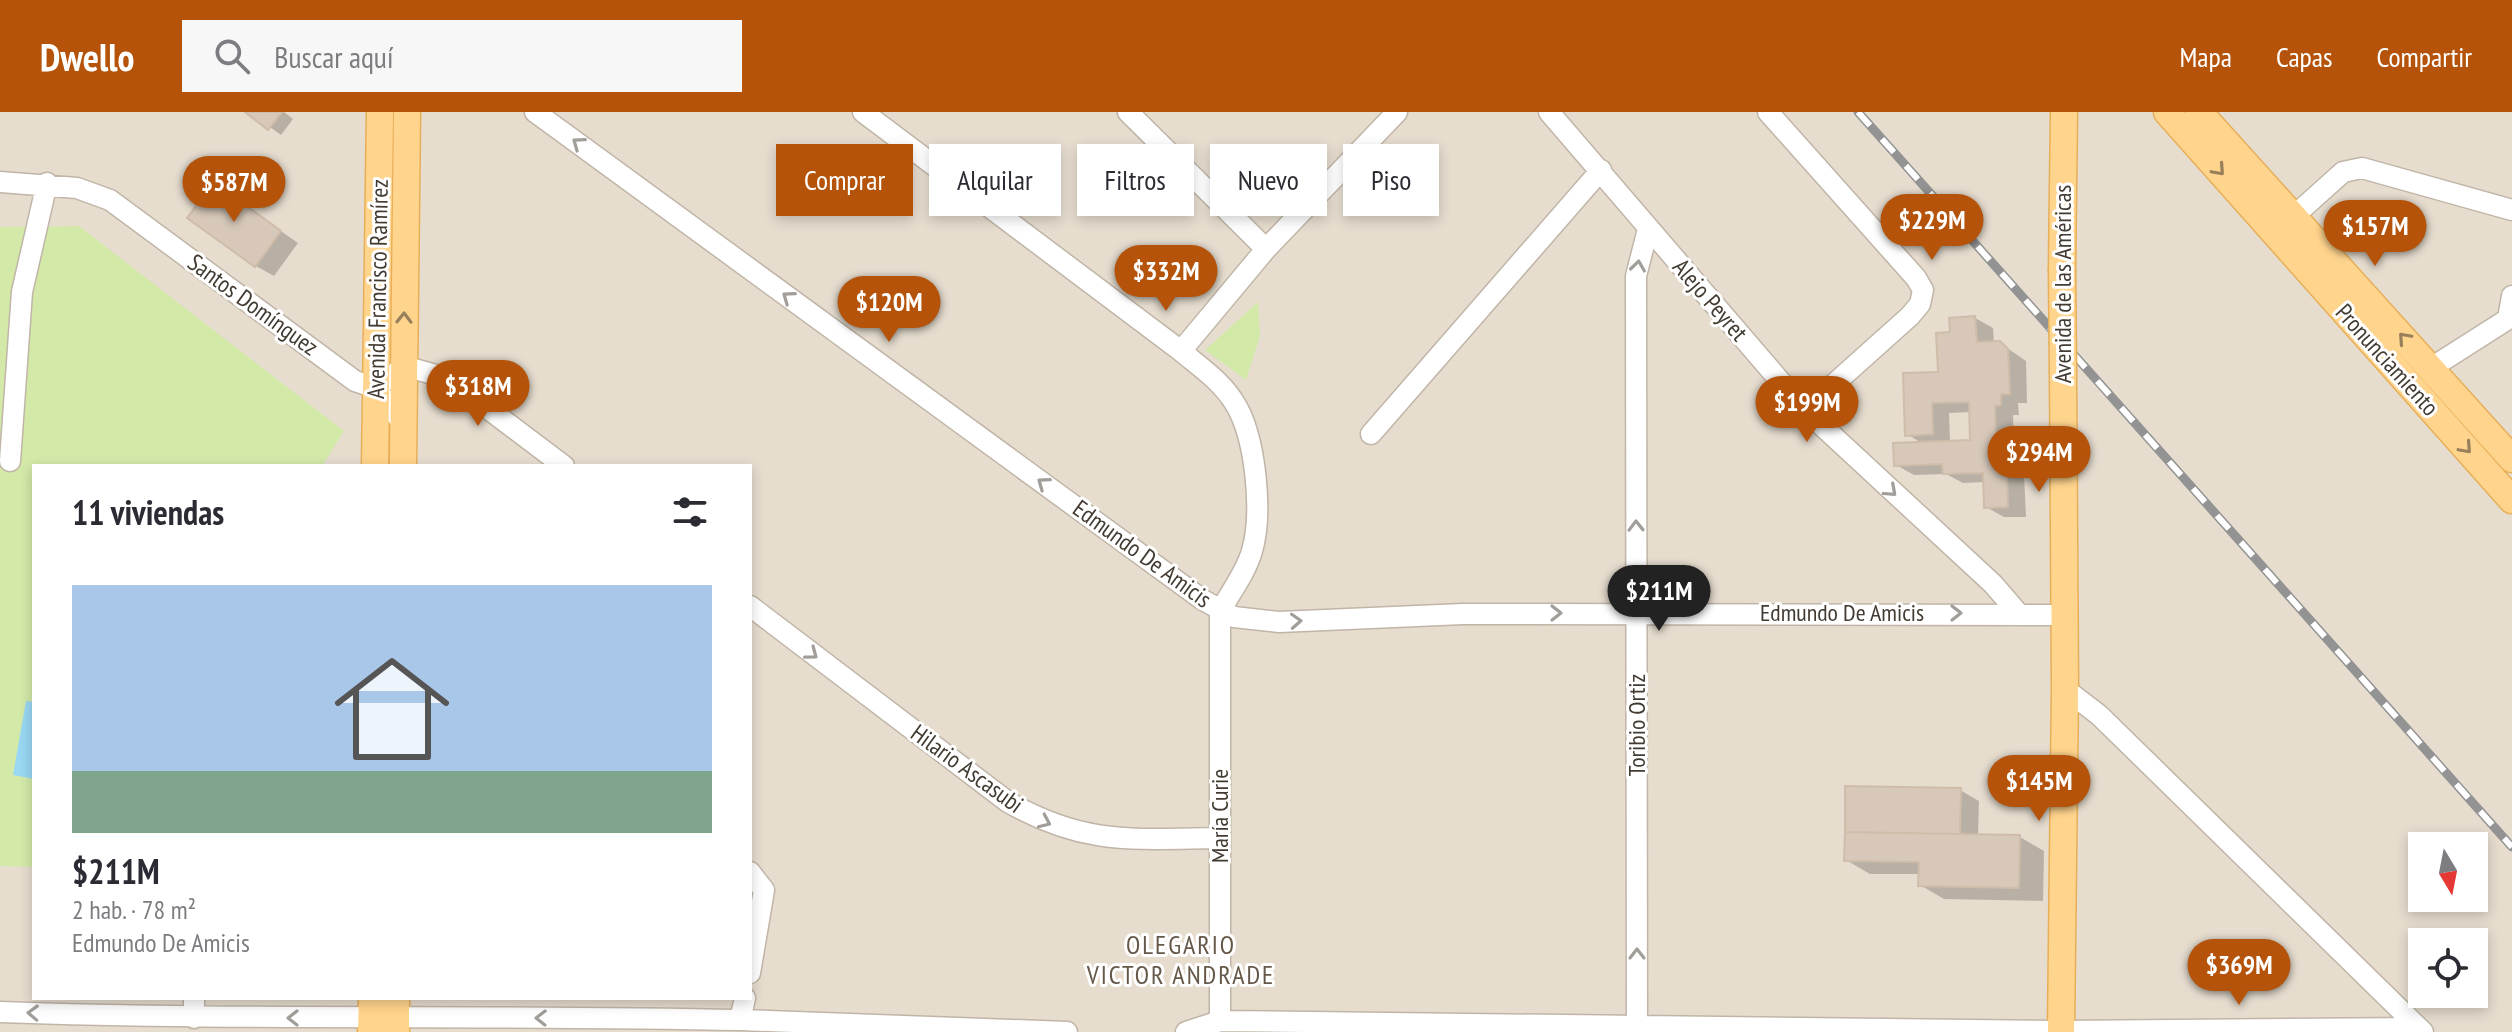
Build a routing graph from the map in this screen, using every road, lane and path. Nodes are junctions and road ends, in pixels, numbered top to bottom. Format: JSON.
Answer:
{"nodes":[{"id":1,"x":380,"y":112,"type":"edge"},
{"id":2,"x":407,"y":112,"type":"edge"},
{"id":3,"x":535,"y":112,"type":"edge"},
{"id":4,"x":863,"y":112,"type":"edge"},
{"id":5,"x":1128,"y":112,"type":"edge"},
{"id":6,"x":1397,"y":112,"type":"edge"},
{"id":7,"x":1768,"y":112,"type":"edge"},
{"id":8,"x":2064,"y":112,"type":"edge"},
{"id":9,"x":2167,"y":112,"type":"edge"},
{"id":10,"x":2199,"y":112,"type":"edge"},
{"id":11,"x":1558,"y":115,"type":"edge"},
{"id":12,"x":1601,"y":170,"type":"junction"},
{"id":13,"x":0,"y":182,"type":"edge"},
{"id":14,"x":47,"y":183,"type":"junction"},
{"id":15,"x":2512,"y":210,"type":"edge"},
{"id":16,"x":2294,"y":216,"type":"junction"},
{"id":17,"x":1648,"y":229,"type":"junction"},
{"id":18,"x":1266,"y":249,"type":"junction"},
{"id":19,"x":2512,"y":296,"type":"edge"},
{"id":20,"x":2510,"y":320,"type":"edge"},
{"id":21,"x":1181,"y":351,"type":"junction"},
{"id":22,"x":404,"y":366,"type":"junction"},
{"id":23,"x":2431,"y":368,"type":"junction"},
{"id":24,"x":376,"y":388,"type":"junction"},
{"id":25,"x":1805,"y":410,"type":"junction"},
{"id":26,"x":403,"y":424,"type":"junction"},
{"id":27,"x":1371,"y":434,"type":"dead end"},
{"id":28,"x":2512,"y":459,"type":"edge"},
{"id":29,"x":10,"y":461,"type":"dead end"},
{"id":30,"x":375,"y":464,"type":"edge"},
{"id":31,"x":403,"y":464,"type":"edge"},
{"id":32,"x":561,"y":464,"type":"edge"},
{"id":33,"x":2512,"y":500,"type":"edge"},
{"id":34,"x":752,"y":608,"type":"edge"},
{"id":35,"x":1220,"y":611,"type":"junction"},
{"id":36,"x":1637,"y":613,"type":"junction"},
{"id":37,"x":2018,"y":613,"type":"junction"},
{"id":38,"x":2065,"y":615,"type":"junction"},
{"id":39,"x":2065,"y":689,"type":"junction"},
{"id":40,"x":1220,"y":838,"type":"junction"},
{"id":41,"x":752,"y":875,"type":"edge"},
{"id":42,"x":752,"y":961,"type":"edge"},
{"id":43,"x":745,"y":1000,"type":"edge"},
{"id":44,"x":0,"y":1012,"type":"edge"},
{"id":45,"x":384,"y":1016,"type":"edge"},
{"id":46,"x":186,"y":1017,"type":"edge"},
{"id":47,"x":740,"y":1020,"type":"junction"},
{"id":48,"x":1220,"y":1021,"type":"junction"},
{"id":49,"x":1637,"y":1030,"type":"edge"},
{"id":50,"x":2420,"y":1030,"type":"edge"},
{"id":51,"x":975,"y":1031,"type":"edge"},
{"id":52,"x":1067,"y":1032,"type":"edge"},
{"id":53,"x":1186,"y":1032,"type":"edge"},
{"id":54,"x":2061,"y":1032,"type":"edge"}],
"edges":[{"from":1,"to":24,"type":"main road","name":"Avenida Francisco Ramírez"},
{"from":22,"to":2,"type":"main road","name":"Avenida Francisco Ramírez","one_way":true},
{"from":35,"to":3,"type":"street","name":"Edmundo De Amicis","one_way":true},
{"from":4,"to":21,"type":"street"},
{"from":5,"to":18,"type":"street"},
{"from":6,"to":18,"type":"street"},
{"from":7,"to":25,"type":"street"},
{"from":8,"to":38,"type":"main road","name":"Avenida de las Américas","bridge":true},
{"from":9,"to":33,"type":"main road","name":"Pronunciamiento","one_way":true},
{"from":10,"to":16,"type":"main road","name":"Pronunciamiento"},
{"from":11,"to":12,"type":"street","name":"Alejo Peyret"},
{"from":12,"to":17,"type":"street","name":"Alejo Peyret"},
{"from":12,"to":27,"type":"street"},
{"from":13,"to":14,"type":"street","name":"Santos Domínguez"},
{"from":14,"to":24,"type":"street","name":"Santos Domínguez"},
{"from":14,"to":29,"type":"street"},
{"from":15,"to":16,"type":"street"},
{"from":23,"to":16,"type":"main road","name":"Pronunciamiento","one_way":true},
{"from":17,"to":25,"type":"street","name":"Alejo Peyret"},
{"from":36,"to":17,"type":"street","name":"Toribio Ortiz","one_way":true},
{"from":18,"to":21,"type":"street"},
{"from":19,"to":20,"type":"street"},
{"from":20,"to":23,"type":"street"},
{"from":21,"to":35,"type":"street"},
{"from":22,"to":24,"type":"street"},
{"from":22,"to":26,"type":"main road","name":"Avenida Francisco Ramírez"},
{"from":22,"to":32,"type":"street"},
{"from":23,"to":28,"type":"main road","name":"Pronunciamiento"},
{"from":24,"to":26,"type":"street","name":"Santos Domínguez"},
{"from":24,"to":30,"type":"main road","name":"Avenida Francisco Ramírez"},
{"from":25,"to":37,"type":"street","name":"Alejo Peyret","one_way":true},
{"from":26,"to":31,"type":"main road","name":"Avenida Francisco Ramírez"},
{"from":34,"to":40,"type":"street","name":"Hilario Ascasubi","one_way":true},
{"from":35,"to":36,"type":"street","name":"Edmundo De Amicis","one_way":true},
{"from":35,"to":40,"type":"street","name":"María Curie"},
{"from":36,"to":37,"type":"street","name":"Edmundo De Amicis","one_way":true},
{"from":49,"to":36,"type":"street","name":"Toribio Ortiz","one_way":true},
{"from":37,"to":38,"type":"street","name":"Edmundo De Amicis"},
{"from":38,"to":39,"type":"main road","name":"Avenida de las Américas"},
{"from":39,"to":50,"type":"street"},
{"from":39,"to":54,"type":"main road","name":"Avenida de las Américas"},
{"from":40,"to":48,"type":"street","name":"María Curie"},
{"from":41,"to":42,"type":"street"},
{"from":43,"to":47,"type":"street"},
{"from":46,"to":44,"type":"street","one_way":true},
{"from":45,"to":46,"type":"street","one_way":true},
{"from":47,"to":45,"type":"street","one_way":true},
{"from":47,"to":51,"type":"street"},
{"from":48,"to":49,"type":"street"},
{"from":48,"to":53,"type":"street"},
{"from":49,"to":54,"type":"street"},
{"from":50,"to":54,"type":"street"},
{"from":51,"to":52,"type":"street"}]}
